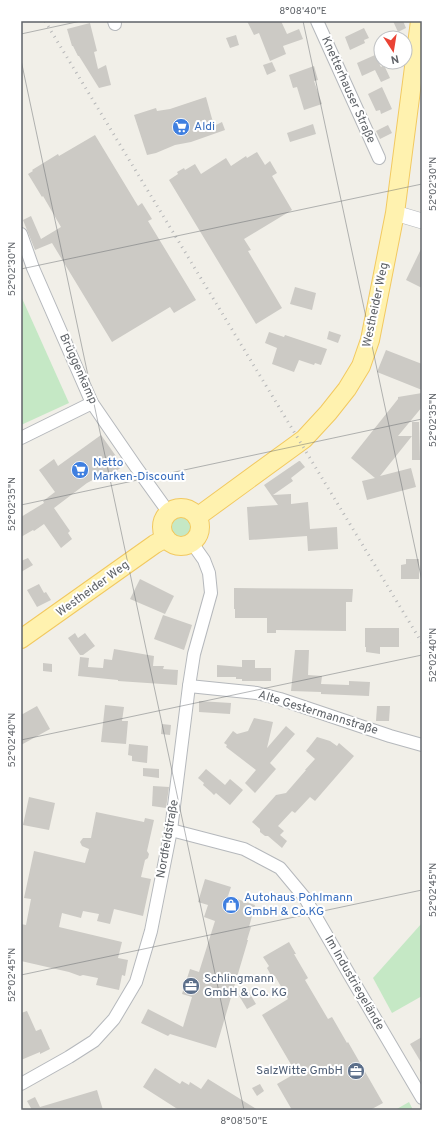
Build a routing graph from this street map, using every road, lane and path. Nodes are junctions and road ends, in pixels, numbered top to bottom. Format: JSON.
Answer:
{"nodes":[{"id":1,"x":317,"y":21,"type":"edge"},
{"id":2,"x":420,"y":21,"type":"edge"},
{"id":3,"x":379,"y":158,"type":"dead end"},
{"id":4,"x":395,"y":213,"type":"junction"},
{"id":5,"x":422,"y":221,"type":"edge"},
{"id":6,"x":21,"y":234,"type":"edge"},
{"id":7,"x":92,"y":402,"type":"junction"},
{"id":8,"x":21,"y":438,"type":"edge"},
{"id":9,"x":169,"y":513,"type":"junction"},
{"id":10,"x":197,"y":517,"type":"junction"},
{"id":11,"x":166,"y":538,"type":"junction"},
{"id":12,"x":192,"y":543,"type":"junction"},
{"id":13,"x":21,"y":640,"type":"edge"},
{"id":14,"x":189,"y":686,"type":"junction"},
{"id":15,"x":422,"y":745,"type":"edge"},
{"id":16,"x":171,"y":830,"type":"junction"},
{"id":17,"x":21,"y":1084,"type":"edge"},
{"id":18,"x":422,"y":1098,"type":"edge"}],
"edges":[{"from":1,"to":3,"type":"street","name":"Knetterhauser Straße"},
{"from":2,"to":4,"type":"main road","name":"Westheider Weg"},
{"from":4,"to":5,"type":"street"},
{"from":4,"to":10,"type":"main road","name":"Westheider Weg"},
{"from":6,"to":7,"type":"street","name":"Brüggenkamp"},
{"from":7,"to":8,"type":"street"},
{"from":7,"to":9,"type":"street","name":"Brüggenkamp"},
{"from":9,"to":10,"type":"main road"},
{"from":9,"to":11,"type":"main road"},
{"from":10,"to":12,"type":"main road"},
{"from":11,"to":12,"type":"main road"},
{"from":11,"to":13,"type":"main road","name":"Westheider Weg"},
{"from":12,"to":14,"type":"street","name":"Nordfeldstraße"},
{"from":14,"to":15,"type":"street","name":"Alte Gestermannstraße"},
{"from":14,"to":16,"type":"street","name":"Nordfeldstraße"},
{"from":16,"to":17,"type":"street","name":"Nordfeldstraße"},
{"from":16,"to":18,"type":"street","name":"Im Industriegelände"}]}
